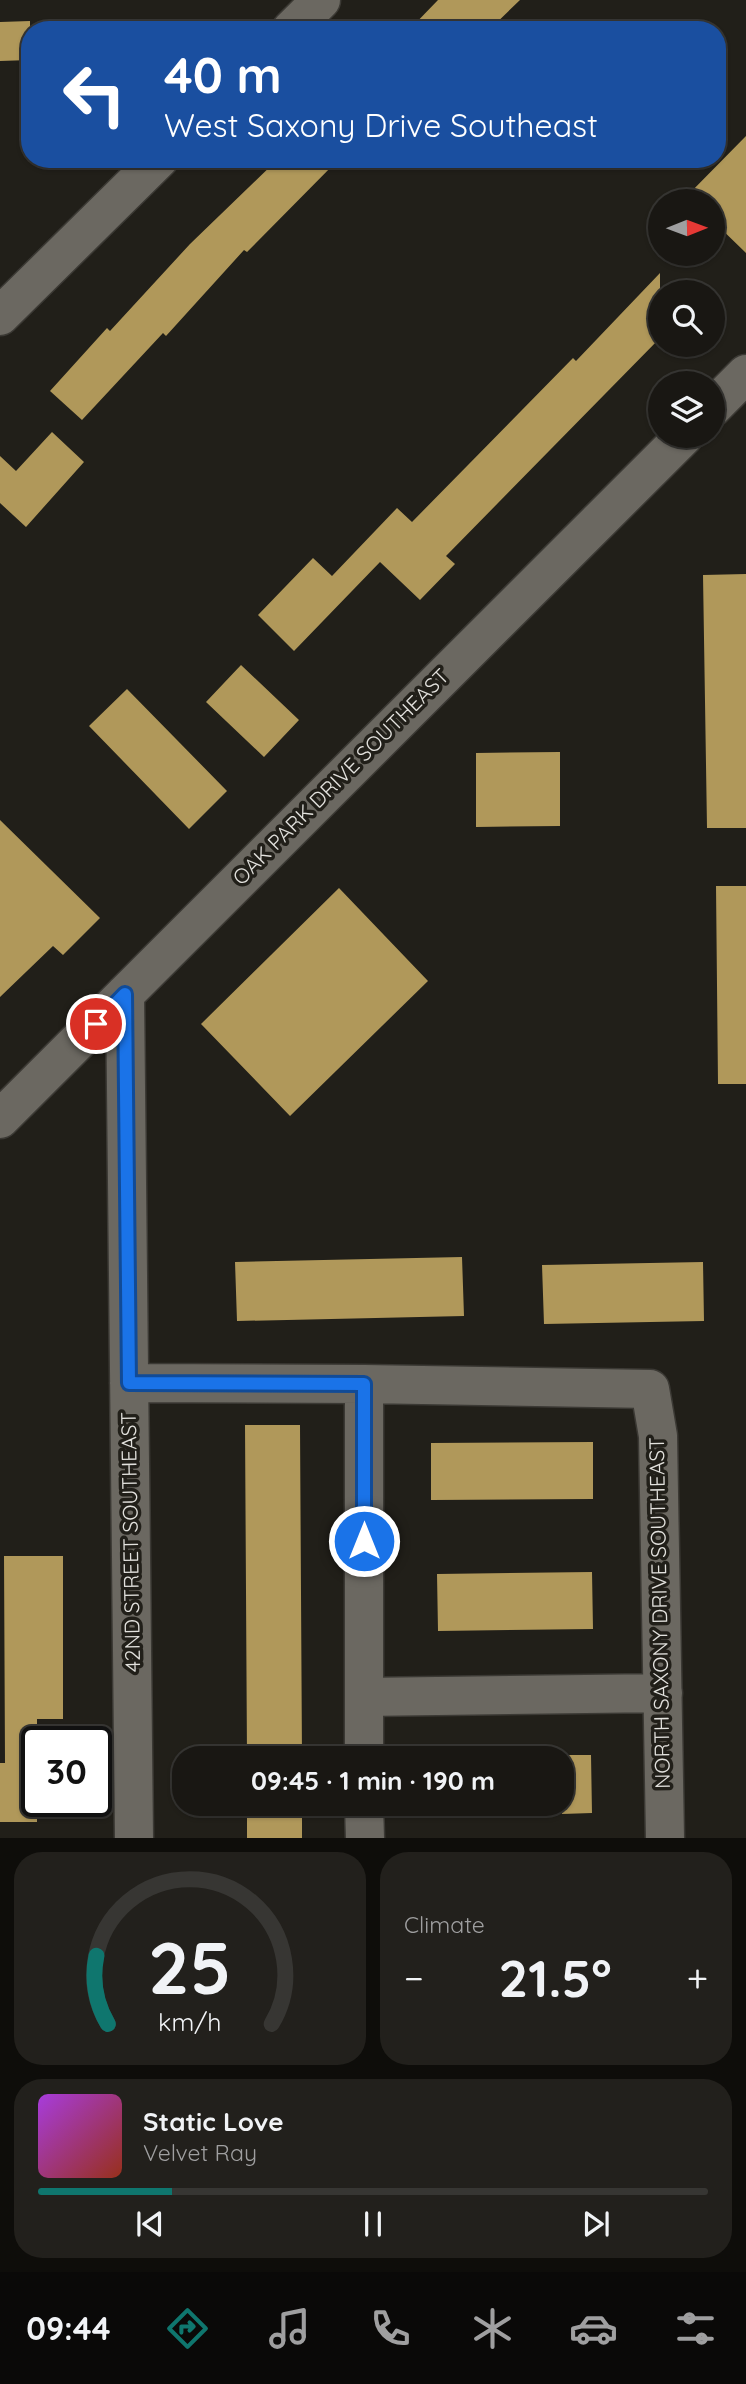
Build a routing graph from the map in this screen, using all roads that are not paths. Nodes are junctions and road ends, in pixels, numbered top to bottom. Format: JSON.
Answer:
{"nodes":[{"id":1,"x":321,"y":0,"type":"edge"},
{"id":2,"x":300,"y":21,"type":"edge"},
{"id":3,"x":150,"y":168,"type":"edge"},
{"id":4,"x":0,"y":316,"type":"edge"},
{"id":5,"x":746,"y":374,"type":"edge"},
{"id":6,"x":725,"y":395,"type":"edge"},
{"id":7,"x":672,"y":448,"type":"edge"},
{"id":8,"x":125,"y":994,"type":"junction"},
{"id":9,"x":0,"y":1119,"type":"edge"},
{"id":10,"x":129,"y":1383,"type":"junction"},
{"id":11,"x":364,"y":1384,"type":"junction"},
{"id":12,"x":663,"y":1693,"type":"junction"},
{"id":13,"x":364,"y":1697,"type":"junction"},
{"id":14,"x":364,"y":1746,"type":"edge"},
{"id":15,"x":365,"y":1816,"type":"edge"},
{"id":16,"x":134,"y":1838,"type":"edge"},
{"id":17,"x":365,"y":1838,"type":"edge"},
{"id":18,"x":665,"y":1838,"type":"edge"}],
"edges":[{"from":1,"to":2,"type":"street"},
{"from":3,"to":4,"type":"street"},
{"from":5,"to":6,"type":"street"},
{"from":7,"to":8,"type":"street","name":"OAK PARK DRIVE SOUTHEAST"},
{"from":8,"to":9,"type":"street","name":"OAK PARK DRIVE SOUTHEAST"},
{"from":8,"to":10,"type":"street","name":"42ND STREET SOUTHEAST"},
{"from":10,"to":11,"type":"street"},
{"from":10,"to":16,"type":"street","name":"42ND STREET SOUTHEAST"},
{"from":11,"to":12,"type":"street","name":"NORTH SAXONY DRIVE SOUTHEAST"},
{"from":11,"to":13,"type":"street"},
{"from":12,"to":13,"type":"street"},
{"from":12,"to":18,"type":"street","name":"NORTH SAXONY DRIVE SOUTHEAST"},
{"from":13,"to":14,"type":"street"},
{"from":15,"to":17,"type":"street"}]}
